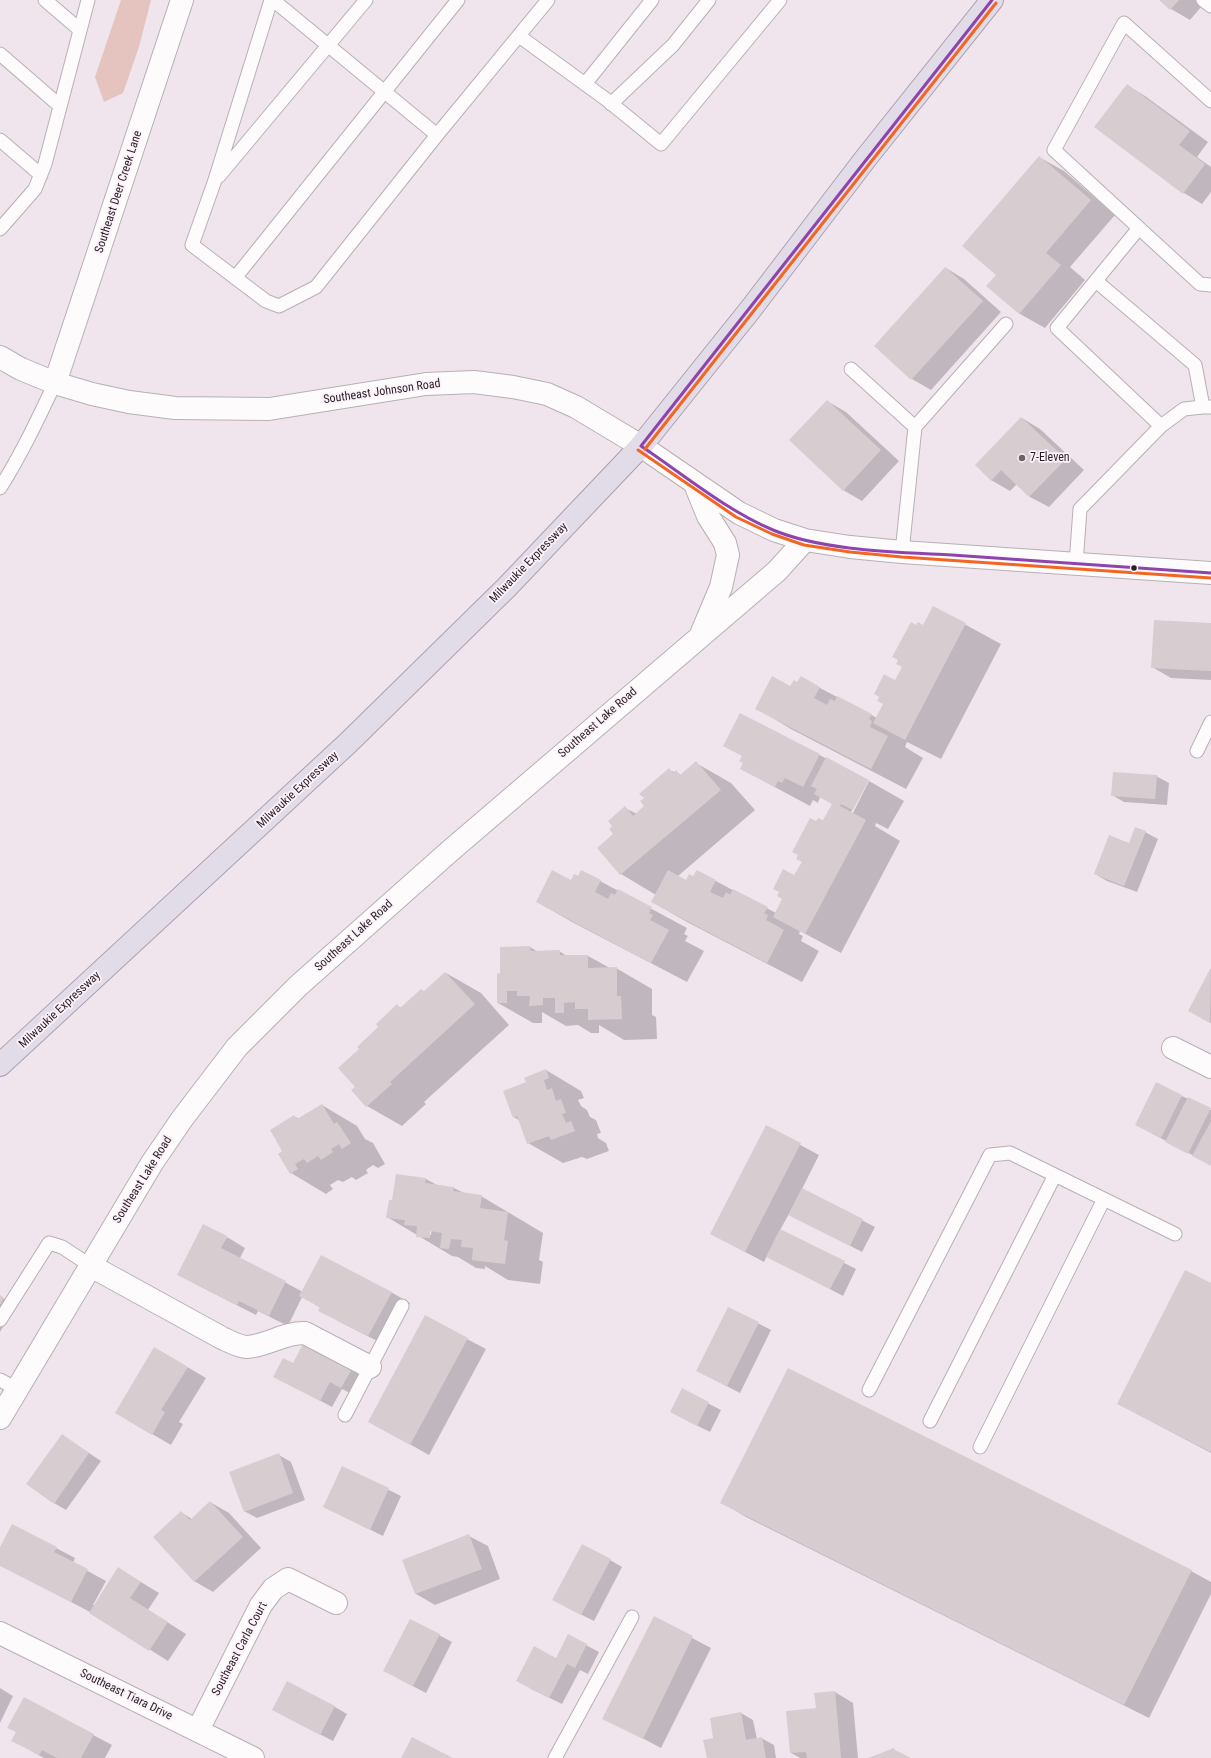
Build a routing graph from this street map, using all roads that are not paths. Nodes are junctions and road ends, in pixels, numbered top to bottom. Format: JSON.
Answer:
{"nodes":[{"id":1,"x":45,"y":0,"type":"edge"},
{"id":2,"x":88,"y":0,"type":"edge"},
{"id":3,"x":182,"y":0,"type":"edge"},
{"id":4,"x":272,"y":0,"type":"edge"},
{"id":5,"x":366,"y":0,"type":"edge"},
{"id":6,"x":458,"y":0,"type":"edge"},
{"id":7,"x":548,"y":0,"type":"edge"},
{"id":8,"x":652,"y":0,"type":"edge"},
{"id":9,"x":709,"y":0,"type":"edge"},
{"id":10,"x":780,"y":0,"type":"edge"},
{"id":11,"x":992,"y":0,"type":"edge"},
{"id":12,"x":1203,"y":0,"type":"edge"},
{"id":13,"x":1211,"y":6,"type":"edge"},
{"id":14,"x":80,"y":30,"type":"junction"},
{"id":15,"x":519,"y":36,"type":"junction"},
{"id":16,"x":328,"y":45,"type":"junction"},
{"id":17,"x":0,"y":54,"type":"edge"},
{"id":18,"x":585,"y":84,"type":"junction"},
{"id":19,"x":384,"y":91,"type":"junction"},
{"id":20,"x":1211,"y":101,"type":"edge"},
{"id":21,"x":612,"y":104,"type":"junction"},
{"id":22,"x":60,"y":106,"type":"junction"},
{"id":23,"x":437,"y":135,"type":"junction"},
{"id":24,"x":0,"y":140,"type":"edge"},
{"id":25,"x":41,"y":175,"type":"junction"},
{"id":26,"x":215,"y":180,"type":"junction"},
{"id":27,"x":0,"y":228,"type":"edge"},
{"id":28,"x":1139,"y":228,"type":"junction"},
{"id":29,"x":235,"y":278,"type":"junction"},
{"id":30,"x":1096,"y":281,"type":"junction"},
{"id":31,"x":1211,"y":285,"type":"edge"},
{"id":32,"x":1006,"y":324,"type":"dead end"},
{"id":33,"x":0,"y":357,"type":"edge"},
{"id":34,"x":852,"y":369,"type":"dead end"},
{"id":35,"x":55,"y":383,"type":"junction"},
{"id":36,"x":1207,"y":407,"type":"edge"},
{"id":37,"x":1161,"y":426,"type":"junction"},
{"id":38,"x":915,"y":428,"type":"junction"},
{"id":39,"x":641,"y":446,"type":"junction"},
{"id":40,"x":695,"y":484,"type":"junction"},
{"id":41,"x":0,"y":488,"type":"edge"},
{"id":42,"x":805,"y":540,"type":"junction"},
{"id":43,"x":902,"y":552,"type":"junction"},
{"id":44,"x":1076,"y":564,"type":"junction"},
{"id":45,"x":1211,"y":573,"type":"edge"},
{"id":46,"x":700,"y":635,"type":"junction"},
{"id":47,"x":1211,"y":722,"type":"edge"},
{"id":48,"x":1197,"y":751,"type":"dead end"},
{"id":49,"x":1173,"y":1048,"type":"dead end"},
{"id":50,"x":0,"y":1066,"type":"edge"},
{"id":51,"x":1211,"y":1067,"type":"edge"},
{"id":52,"x":1055,"y":1175,"type":"junction"},
{"id":53,"x":1104,"y":1199,"type":"junction"},
{"id":54,"x":1175,"y":1234,"type":"dead end"},
{"id":55,"x":91,"y":1266,"type":"junction"},
{"id":56,"x":402,"y":1306,"type":"dead end"},
{"id":57,"x":0,"y":1320,"type":"edge"},
{"id":58,"x":370,"y":1367,"type":"junction"},
{"id":59,"x":9,"y":1384,"type":"edge"},
{"id":60,"x":868,"y":1390,"type":"dead end"},
{"id":61,"x":345,"y":1415,"type":"dead end"},
{"id":62,"x":0,"y":1418,"type":"edge"},
{"id":63,"x":930,"y":1421,"type":"dead end"},
{"id":64,"x":980,"y":1447,"type":"dead end"},
{"id":65,"x":336,"y":1603,"type":"dead end"},
{"id":66,"x":632,"y":1617,"type":"dead end"},
{"id":67,"x":0,"y":1633,"type":"edge"},
{"id":68,"x":198,"y":1730,"type":"junction"},
{"id":69,"x":253,"y":1758,"type":"edge"},
{"id":70,"x":555,"y":1758,"type":"edge"}],
"edges":[{"from":1,"to":14,"type":"lane"},
{"from":2,"to":14,"type":"lane"},
{"from":3,"to":35,"type":"street","name":"Southeast Deer Creek Lane"},
{"from":4,"to":16,"type":"lane"},
{"from":4,"to":26,"type":"lane"},
{"from":5,"to":16,"type":"lane"},
{"from":6,"to":19,"type":"lane"},
{"from":7,"to":15,"type":"lane"},
{"from":8,"to":18,"type":"lane"},
{"from":9,"to":21,"type":"lane"},
{"from":10,"to":21,"type":"lane"},
{"from":11,"to":39,"type":"highway","name":"Milwaukie Expressway"},
{"from":12,"to":13,"type":"lane"},
{"from":14,"to":22,"type":"lane"},
{"from":15,"to":18,"type":"lane"},
{"from":15,"to":23,"type":"lane"},
{"from":16,"to":19,"type":"lane"},
{"from":16,"to":26,"type":"lane"},
{"from":17,"to":22,"type":"lane"},
{"from":18,"to":21,"type":"lane"},
{"from":19,"to":23,"type":"lane"},
{"from":19,"to":29,"type":"lane"},
{"from":20,"to":28,"type":"lane"},
{"from":22,"to":25,"type":"lane"},
{"from":23,"to":29,"type":"lane"},
{"from":24,"to":25,"type":"lane"},
{"from":25,"to":27,"type":"lane"},
{"from":26,"to":29,"type":"lane"},
{"from":28,"to":30,"type":"lane"},
{"from":28,"to":31,"type":"lane"},
{"from":30,"to":36,"type":"lane"},
{"from":30,"to":37,"type":"lane"},
{"from":32,"to":38,"type":"lane"},
{"from":33,"to":35,"type":"street","name":"Southeast Johnson Road"},
{"from":34,"to":38,"type":"lane"},
{"from":35,"to":39,"type":"street","name":"Southeast Johnson Road"},
{"from":35,"to":41,"type":"lane"},
{"from":36,"to":37,"type":"lane"},
{"from":37,"to":44,"type":"lane"},
{"from":38,"to":43,"type":"lane"},
{"from":39,"to":40,"type":"street","name":"Southeast Johnson Road"},
{"from":39,"to":50,"type":"highway","name":"Milwaukie Expressway"},
{"from":40,"to":42,"type":"street","name":"Southeast Johnson Road"},
{"from":40,"to":46,"type":"street"},
{"from":42,"to":43,"type":"street","name":"Southeast Johnson Road"},
{"from":42,"to":46,"type":"street","name":"Southeast Lake Road"},
{"from":43,"to":44,"type":"street","name":"Southeast Johnson Road"},
{"from":44,"to":45,"type":"street","name":"Southeast Johnson Road"},
{"from":46,"to":55,"type":"street","name":"Southeast Lake Road"},
{"from":47,"to":48,"type":"lane"},
{"from":49,"to":51,"type":"street"},
{"from":52,"to":53,"type":"lane"},
{"from":52,"to":60,"type":"lane"},
{"from":52,"to":63,"type":"lane"},
{"from":53,"to":54,"type":"lane"},
{"from":53,"to":64,"type":"lane"},
{"from":55,"to":57,"type":"lane"},
{"from":55,"to":58,"type":"street"},
{"from":55,"to":59,"type":"street","name":"Southeast Lake Road"},
{"from":56,"to":58,"type":"lane"},
{"from":58,"to":61,"type":"lane"},
{"from":59,"to":62,"type":"street","name":"Southeast Lake Road"},
{"from":65,"to":68,"type":"street","name":"Southeast Carla Court"},
{"from":66,"to":70,"type":"lane"},
{"from":67,"to":68,"type":"street","name":"Southeast Tiara Drive"},
{"from":68,"to":69,"type":"street","name":"Southeast Tiara Drive"}]}
